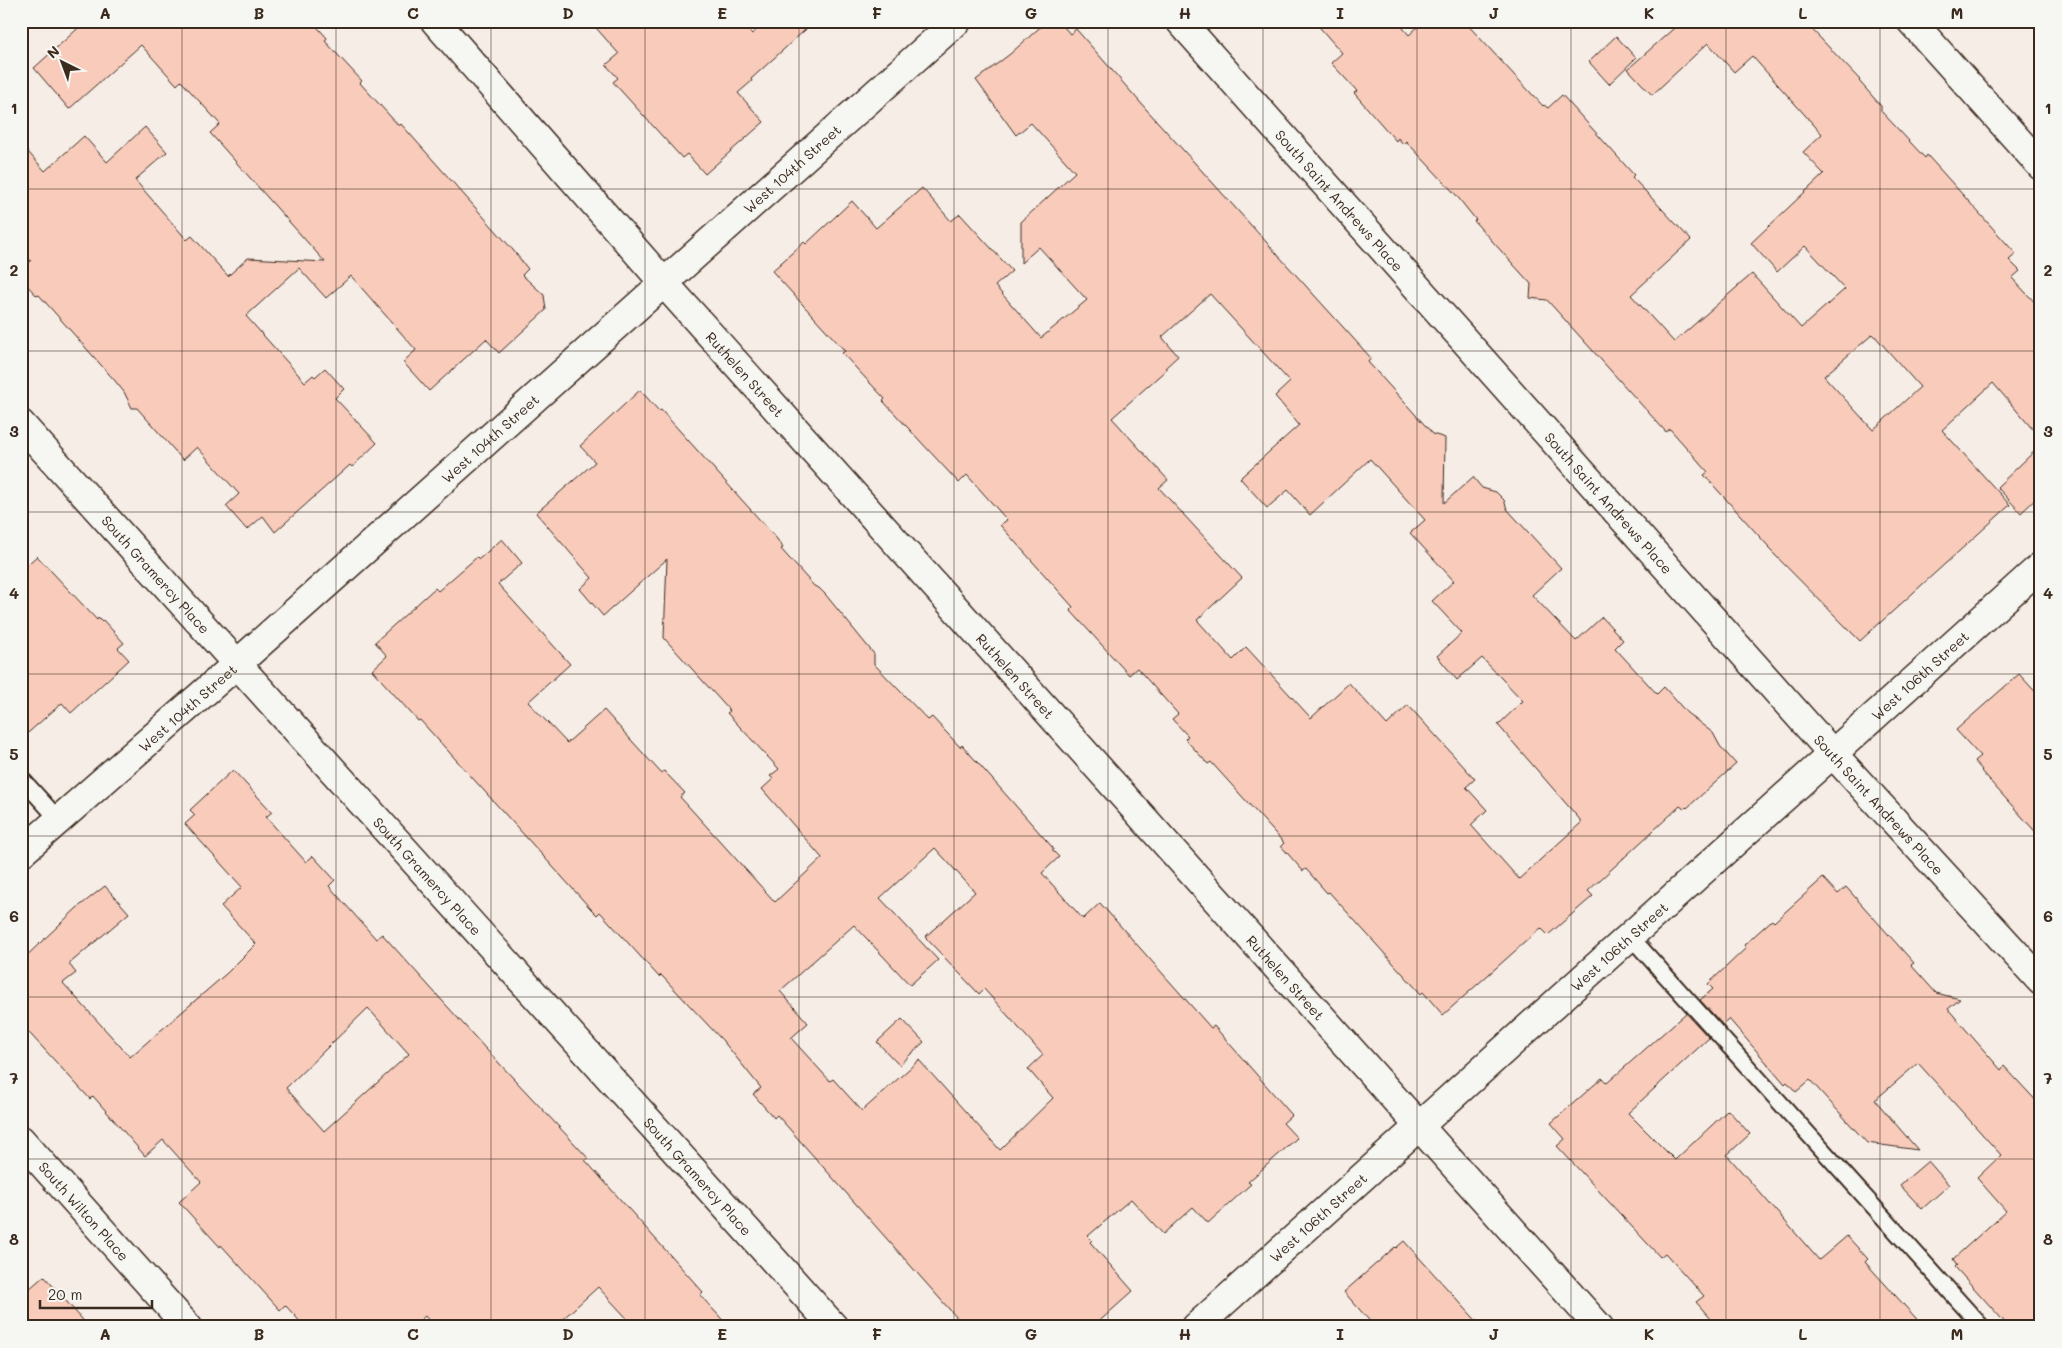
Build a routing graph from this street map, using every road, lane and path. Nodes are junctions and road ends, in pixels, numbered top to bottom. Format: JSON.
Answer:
{"nodes":[{"id":1,"x":435,"y":21,"type":"edge"},
{"id":2,"x":957,"y":21,"type":"edge"},
{"id":3,"x":1180,"y":21,"type":"edge"},
{"id":4,"x":1911,"y":21,"type":"edge"},
{"id":5,"x":2041,"y":166,"type":"edge"},
{"id":6,"x":664,"y":283,"type":"junction"},
{"id":7,"x":21,"y":424,"type":"edge"},
{"id":8,"x":2041,"y":566,"type":"edge"},
{"id":9,"x":238,"y":663,"type":"junction"},
{"id":10,"x":1832,"y":753,"type":"junction"},
{"id":11,"x":21,"y":778,"type":"edge"},
{"id":12,"x":59,"y":820,"type":"junction"},
{"id":13,"x":21,"y":853,"type":"edge"},
{"id":14,"x":1630,"y":935,"type":"junction"},
{"id":15,"x":2041,"y":981,"type":"edge"},
{"id":16,"x":1419,"y":1127,"type":"junction"},
{"id":17,"x":21,"y":1140,"type":"edge"},
{"id":18,"x":188,"y":1327,"type":"edge"},
{"id":19,"x":834,"y":1327,"type":"edge"},
{"id":20,"x":1196,"y":1327,"type":"edge"},
{"id":21,"x":1599,"y":1327,"type":"edge"},
{"id":22,"x":1982,"y":1327,"type":"edge"}],
"edges":[{"from":1,"to":6,"type":"street","name":"Ruthelen Street"},
{"from":2,"to":6,"type":"street","name":"West 104th Street"},
{"from":3,"to":10,"type":"street","name":"South Saint Andrews Place"},
{"from":4,"to":5,"type":"street"},
{"from":6,"to":9,"type":"street","name":"West 104th Street"},
{"from":6,"to":16,"type":"street","name":"Ruthelen Street"},
{"from":7,"to":9,"type":"street","name":"South Gramercy Place"},
{"from":8,"to":10,"type":"street","name":"West 106th Street"},
{"from":9,"to":12,"type":"street","name":"West 104th Street"},
{"from":9,"to":19,"type":"street","name":"South Gramercy Place"},
{"from":10,"to":14,"type":"street","name":"West 106th Street"},
{"from":10,"to":15,"type":"street","name":"South Saint Andrews Place"},
{"from":11,"to":12,"type":"lane"},
{"from":12,"to":13,"type":"street","name":"West 104th Street"},
{"from":14,"to":16,"type":"street","name":"West 106th Street"},
{"from":14,"to":22,"type":"lane"},
{"from":16,"to":20,"type":"street","name":"West 106th Street"},
{"from":16,"to":21,"type":"street","name":"Ruthelen Street"},
{"from":17,"to":18,"type":"street","name":"South Wilton Place"}]}
